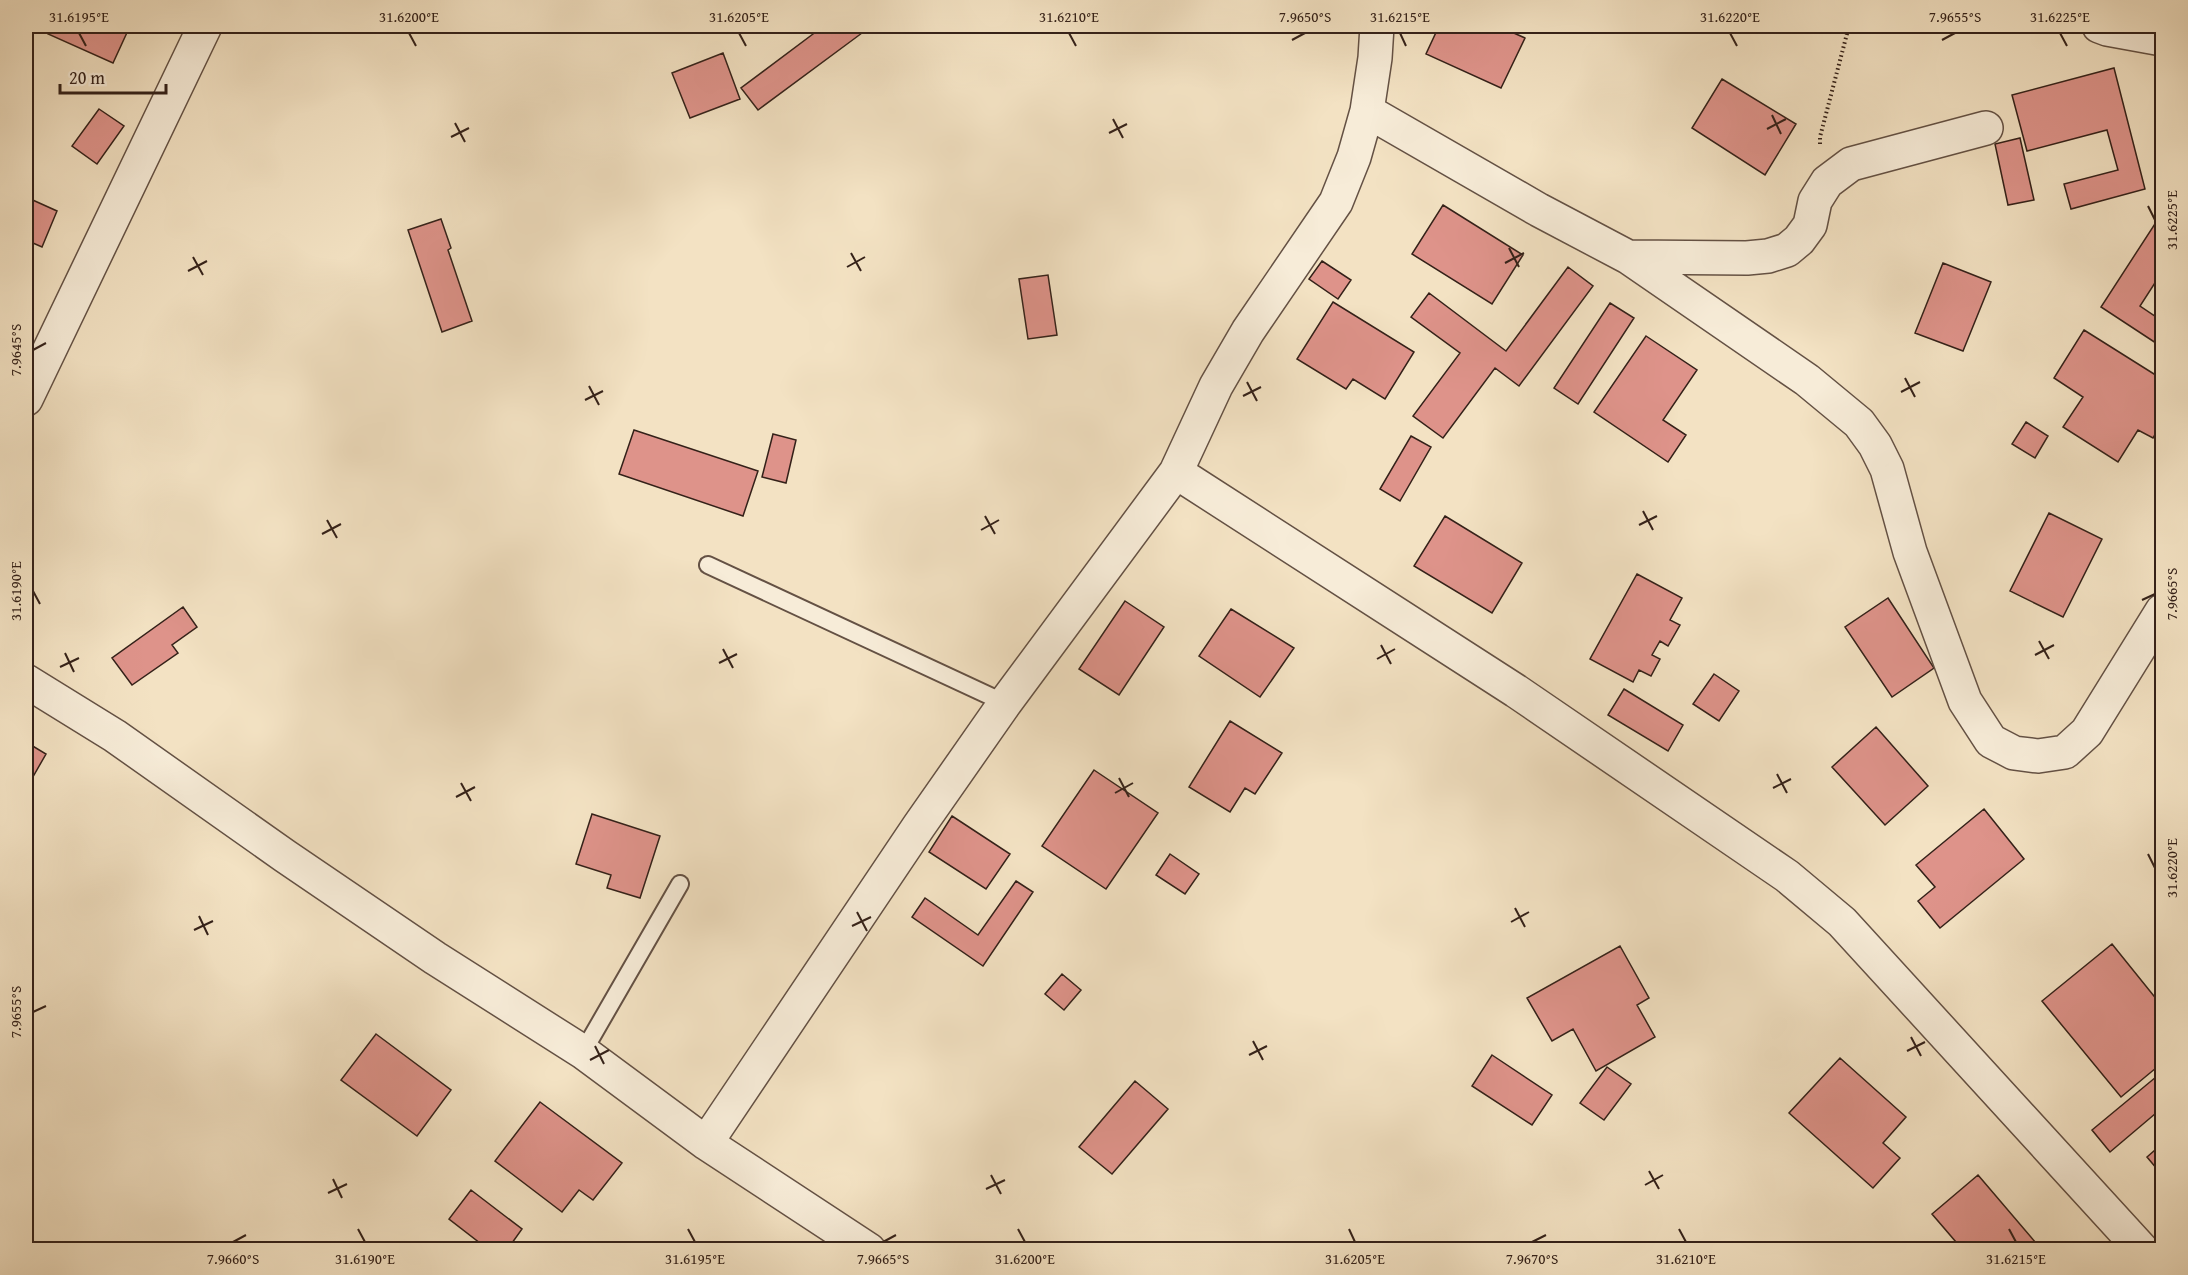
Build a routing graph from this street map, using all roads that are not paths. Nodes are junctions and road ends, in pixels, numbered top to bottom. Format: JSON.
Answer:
{"nodes":[{"id":1,"x":205,"y":26,"type":"edge"},
{"id":2,"x":1377,"y":26,"type":"edge"},
{"id":3,"x":2099,"y":26,"type":"edge"},
{"id":4,"x":2163,"y":39,"type":"edge"},
{"id":5,"x":1367,"y":111,"type":"junction"},
{"id":6,"x":1986,"y":128,"type":"dead end"},
{"id":7,"x":1628,"y":256,"type":"junction"},
{"id":8,"x":26,"y":399,"type":"edge"},
{"id":9,"x":1176,"y":472,"type":"junction"},
{"id":10,"x":708,"y":565,"type":"dead end"},
{"id":11,"x":2163,"y":612,"type":"edge"},
{"id":12,"x":26,"y":681,"type":"edge"},
{"id":13,"x":1005,"y":703,"type":"junction"},
{"id":14,"x":680,"y":884,"type":"dead end"},
{"id":15,"x":583,"y":1052,"type":"junction"},
{"id":16,"x":706,"y":1143,"type":"junction"},
{"id":17,"x":869,"y":1250,"type":"edge"},
{"id":18,"x":2142,"y":1250,"type":"edge"}],
"edges":[{"from":1,"to":8,"type":"street"},
{"from":2,"to":5,"type":"street"},
{"from":3,"to":4,"type":"street"},
{"from":5,"to":7,"type":"street"},
{"from":5,"to":9,"type":"street"},
{"from":6,"to":7,"type":"street"},
{"from":7,"to":11,"type":"street"},
{"from":9,"to":13,"type":"street"},
{"from":9,"to":18,"type":"street"},
{"from":10,"to":13,"type":"lane"},
{"from":12,"to":15,"type":"street"},
{"from":13,"to":16,"type":"street"},
{"from":14,"to":15,"type":"lane"},
{"from":15,"to":16,"type":"street"},
{"from":16,"to":17,"type":"street"}]}
